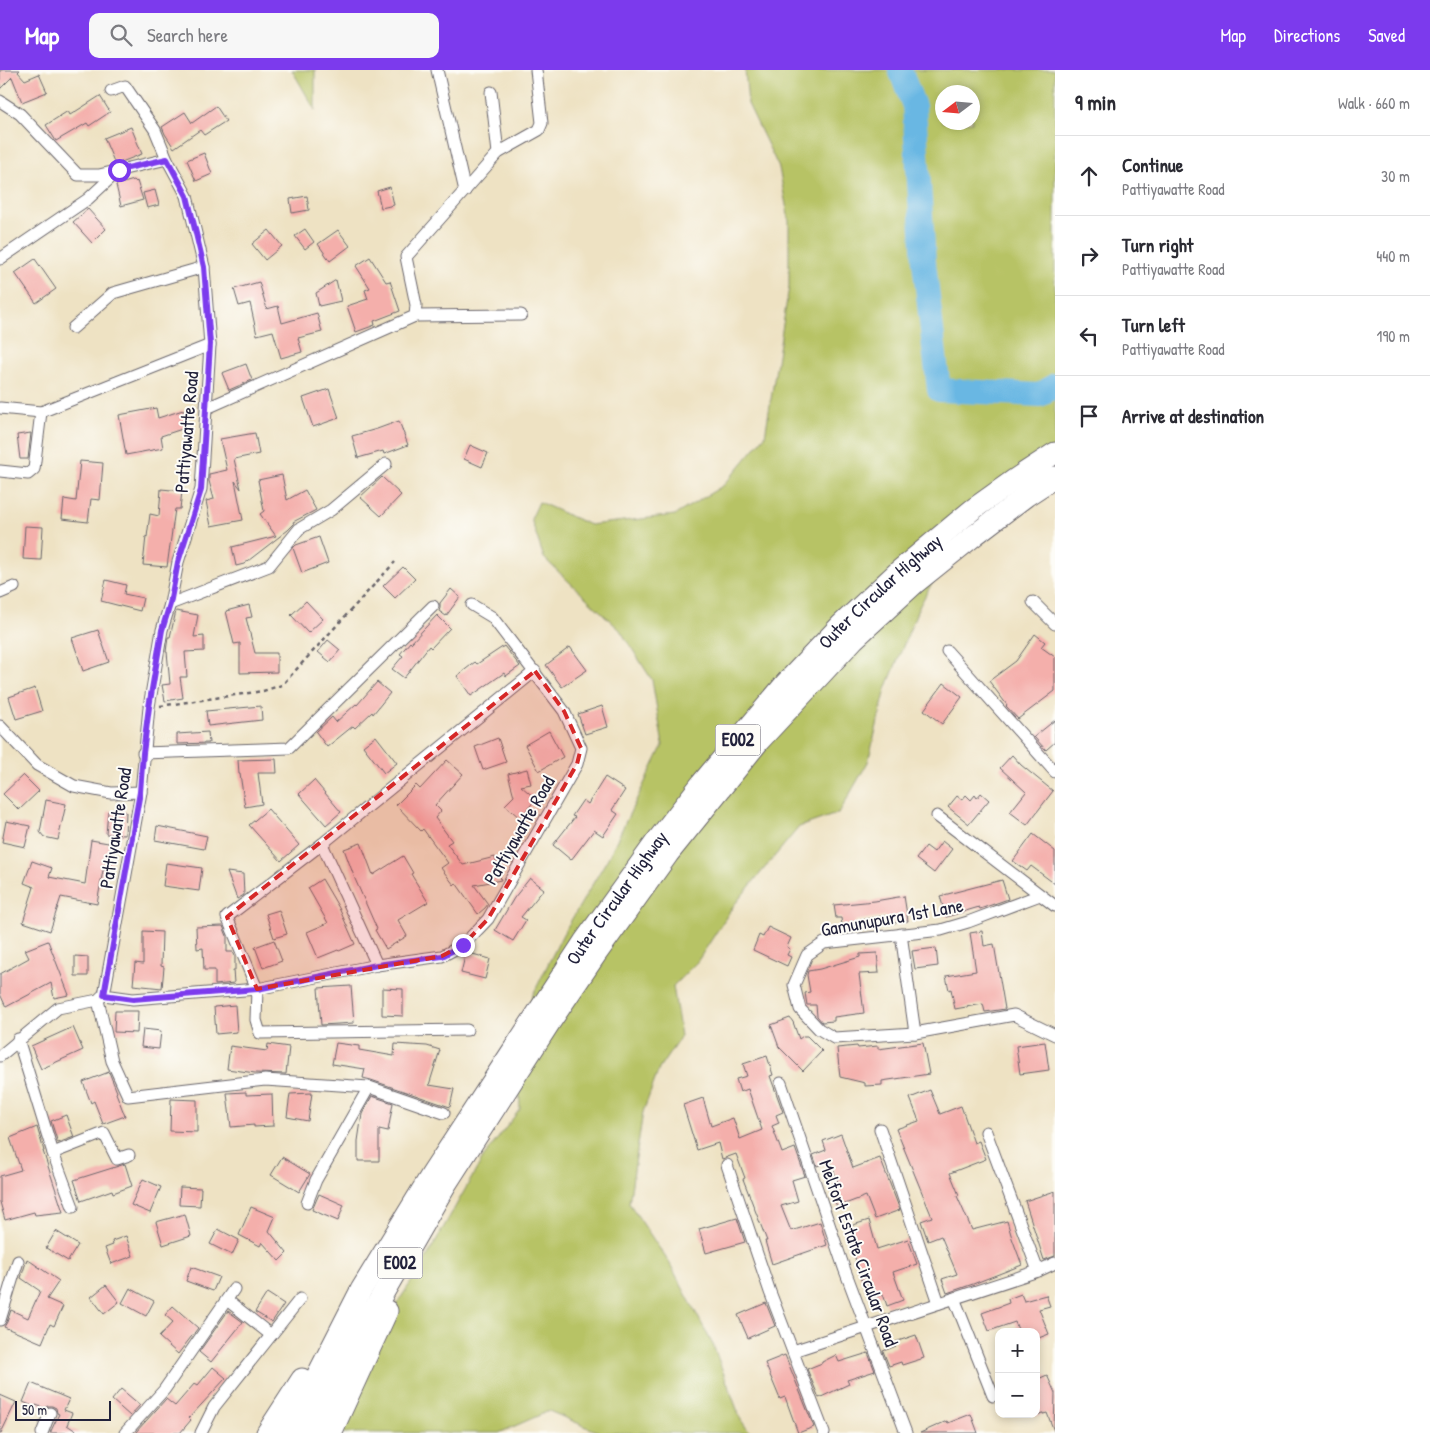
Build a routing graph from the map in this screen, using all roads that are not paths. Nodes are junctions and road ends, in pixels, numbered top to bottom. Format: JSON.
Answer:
{"nodes":[{"id":1,"x":438,"y":70,"type":"edge"},
{"id":2,"x":536,"y":70,"type":"edge"},
{"id":3,"x":111,"y":91,"type":"dead end"},
{"id":4,"x":491,"y":92,"type":"dead end"},
{"id":5,"x":0,"y":101,"type":"edge"},
{"id":6,"x":498,"y":153,"type":"junction"},
{"id":7,"x":167,"y":159,"type":"junction"},
{"id":8,"x":119,"y":170,"type":"junction"},
{"id":9,"x":465,"y":191,"type":"junction"},
{"id":10,"x":0,"y":259,"type":"edge"},
{"id":11,"x":204,"y":267,"type":"junction"},
{"id":12,"x":521,"y":315,"type":"dead end"},
{"id":13,"x":415,"y":316,"type":"junction"},
{"id":14,"x":73,"y":328,"type":"dead end"},
{"id":15,"x":210,"y":344,"type":"junction"},
{"id":16,"x":0,"y":408,"type":"edge"},
{"id":17,"x":206,"y":408,"type":"junction"},
{"id":18,"x":41,"y":412,"type":"junction"},
{"id":19,"x":1055,"y":453,"type":"edge"},
{"id":20,"x":386,"y":464,"type":"dead end"},
{"id":21,"x":0,"y":471,"type":"edge"},
{"id":22,"x":1055,"y":476,"type":"edge"},
{"id":23,"x":14,"y":587,"type":"dead end"},
{"id":24,"x":0,"y":593,"type":"edge"},
{"id":25,"x":1033,"y":602,"type":"dead end"},
{"id":26,"x":170,"y":604,"type":"junction"},
{"id":27,"x":472,"y":605,"type":"dead end"},
{"id":28,"x":433,"y":606,"type":"dead end"},
{"id":29,"x":1055,"y":624,"type":"edge"},
{"id":30,"x":947,"y":651,"type":"dead end"},
{"id":31,"x":535,"y":671,"type":"junction"},
{"id":32,"x":0,"y":726,"type":"edge"},
{"id":33,"x":143,"y":753,"type":"junction"},
{"id":34,"x":1055,"y":772,"type":"edge"},
{"id":35,"x":140,"y":792,"type":"junction"},
{"id":36,"x":936,"y":816,"type":"dead end"},
{"id":37,"x":322,"y":844,"type":"junction"},
{"id":38,"x":1040,"y":895,"type":"junction"},
{"id":39,"x":1055,"y":906,"type":"edge"},
{"id":40,"x":901,"y":934,"type":"junction"},
{"id":41,"x":377,"y":965,"type":"junction"},
{"id":42,"x":257,"y":989,"type":"junction"},
{"id":43,"x":101,"y":997,"type":"junction"},
{"id":44,"x":467,"y":1030,"type":"dead end"},
{"id":45,"x":915,"y":1033,"type":"junction"},
{"id":46,"x":1055,"y":1035,"type":"edge"},
{"id":47,"x":18,"y":1039,"type":"junction"},
{"id":48,"x":0,"y":1056,"type":"edge"},
{"id":49,"x":781,"y":1084,"type":"dead end"},
{"id":50,"x":368,"y":1087,"type":"junction"},
{"id":51,"x":495,"y":1094,"type":"junction"},
{"id":52,"x":444,"y":1113,"type":"dead end"},
{"id":53,"x":880,"y":1129,"type":"dead end"},
{"id":54,"x":986,"y":1132,"type":"dead end"},
{"id":55,"x":53,"y":1153,"type":"junction"},
{"id":56,"x":129,"y":1155,"type":"dead end"},
{"id":57,"x":727,"y":1165,"type":"dead end"},
{"id":58,"x":446,"y":1184,"type":"junction"},
{"id":59,"x":307,"y":1202,"type":"dead end"},
{"id":60,"x":73,"y":1207,"type":"dead end"},
{"id":61,"x":18,"y":1261,"type":"dead end"},
{"id":62,"x":1055,"y":1264,"type":"edge"},
{"id":63,"x":1038,"y":1271,"type":"junction"},
{"id":64,"x":234,"y":1289,"type":"dead end"},
{"id":65,"x":361,"y":1290,"type":"junction"},
{"id":66,"x":954,"y":1298,"type":"junction"},
{"id":67,"x":300,"y":1299,"type":"dead end"},
{"id":68,"x":226,"y":1300,"type":"junction"},
{"id":69,"x":939,"y":1303,"type":"junction"},
{"id":70,"x":0,"y":1320,"type":"edge"},
{"id":71,"x":867,"y":1327,"type":"junction"},
{"id":72,"x":271,"y":1335,"type":"junction"},
{"id":73,"x":793,"y":1352,"type":"junction"},
{"id":74,"x":993,"y":1396,"type":"dead end"},
{"id":75,"x":50,"y":1413,"type":"dead end"},
{"id":76,"x":42,"y":1433,"type":"edge"},
{"id":77,"x":125,"y":1433,"type":"edge"},
{"id":78,"x":201,"y":1433,"type":"edge"},
{"id":79,"x":267,"y":1433,"type":"edge"},
{"id":80,"x":288,"y":1433,"type":"edge"},
{"id":81,"x":310,"y":1433,"type":"edge"},
{"id":82,"x":331,"y":1433,"type":"edge"},
{"id":83,"x":824,"y":1433,"type":"edge"},
{"id":84,"x":906,"y":1433,"type":"edge"}],
"edges":[{"from":1,"to":9,"type":"street"},
{"from":2,"to":6,"type":"street"},
{"from":3,"to":7,"type":"street","name":"Pattiyawatte Road"},
{"from":4,"to":6,"type":"street"},
{"from":5,"to":8,"type":"street"},
{"from":6,"to":9,"type":"street"},
{"from":7,"to":8,"type":"street"},
{"from":7,"to":11,"type":"street","name":"Pattiyawatte Road"},
{"from":8,"to":10,"type":"street"},
{"from":9,"to":13,"type":"street"},
{"from":11,"to":14,"type":"street"},
{"from":11,"to":15,"type":"street","name":"Pattiyawatte Road"},
{"from":12,"to":13,"type":"street"},
{"from":13,"to":17,"type":"street"},
{"from":15,"to":17,"type":"street","name":"Pattiyawatte Road"},
{"from":15,"to":18,"type":"street"},
{"from":16,"to":18,"type":"street"},
{"from":17,"to":26,"type":"street","name":"Pattiyawatte Road"},
{"from":18,"to":21,"type":"street"},
{"from":19,"to":51,"type":"highway","name":"Outer Circular Highway","number":"E002"},
{"from":20,"to":26,"type":"street"},
{"from":22,"to":51,"type":"highway","name":"Outer Circular Highway","number":"E002"},
{"from":23,"to":24,"type":"street"},
{"from":25,"to":29,"type":"street"},
{"from":26,"to":33,"type":"street","name":"Pattiyawatte Road"},
{"from":27,"to":31,"type":"street","name":"Pattiyawatte Road"},
{"from":28,"to":33,"type":"street"},
{"from":30,"to":34,"type":"street"},
{"from":31,"to":37,"type":"street"},
{"from":31,"to":41,"type":"street","name":"Pattiyawatte Road"},
{"from":32,"to":35,"type":"street"},
{"from":33,"to":35,"type":"street","name":"Pattiyawatte Road"},
{"from":35,"to":43,"type":"street","name":"Pattiyawatte Road"},
{"from":36,"to":38,"type":"street"},
{"from":37,"to":41,"type":"street"},
{"from":37,"to":42,"type":"street"},
{"from":38,"to":39,"type":"street"},
{"from":38,"to":40,"type":"street","name":"Gamunupura 1st Lane"},
{"from":40,"to":45,"type":"street"},
{"from":40,"to":45,"type":"street","name":"Gamunupura 1st Lane"},
{"from":41,"to":42,"type":"street","name":"Pattiyawatte Road"},
{"from":42,"to":43,"type":"street","name":"Pattiyawatte Road"},
{"from":42,"to":44,"type":"street"},
{"from":43,"to":47,"type":"street","name":"Pattiyawatte Road"},
{"from":43,"to":50,"type":"street"},
{"from":45,"to":46,"type":"street","name":"Gamunupura 1st Lane"},
{"from":47,"to":48,"type":"street","name":"Pattiyawatte Road"},
{"from":47,"to":55,"type":"street"},
{"from":49,"to":71,"type":"street","name":"Melfort Estate Circular Road"},
{"from":50,"to":52,"type":"street"},
{"from":50,"to":59,"type":"street"},
{"from":51,"to":58,"type":"highway","name":"Outer Circular Highway","number":"E002"},
{"from":51,"to":65,"type":"highway","name":"Outer Circular Highway","number":"E002"},
{"from":53,"to":69,"type":"street"},
{"from":54,"to":63,"type":"street"},
{"from":55,"to":56,"type":"street"},
{"from":55,"to":60,"type":"street"},
{"from":57,"to":73,"type":"street"},
{"from":58,"to":81,"type":"highway","name":"Outer Circular Highway","number":"E002"},
{"from":58,"to":82,"type":"highway"},
{"from":61,"to":70,"type":"street"},
{"from":62,"to":63,"type":"street"},
{"from":63,"to":66,"type":"street"},
{"from":64,"to":68,"type":"street"},
{"from":65,"to":79,"type":"highway"},
{"from":65,"to":80,"type":"highway","name":"Outer Circular Highway","number":"E002"},
{"from":66,"to":69,"type":"street"},
{"from":66,"to":74,"type":"street"},
{"from":67,"to":72,"type":"street"},
{"from":68,"to":72,"type":"street"},
{"from":68,"to":77,"type":"street"},
{"from":69,"to":71,"type":"street"},
{"from":71,"to":73,"type":"street"},
{"from":71,"to":84,"type":"street","name":"Melfort Estate Circular Road"},
{"from":72,"to":78,"type":"street"},
{"from":73,"to":83,"type":"street"},
{"from":75,"to":76,"type":"street"}]}
